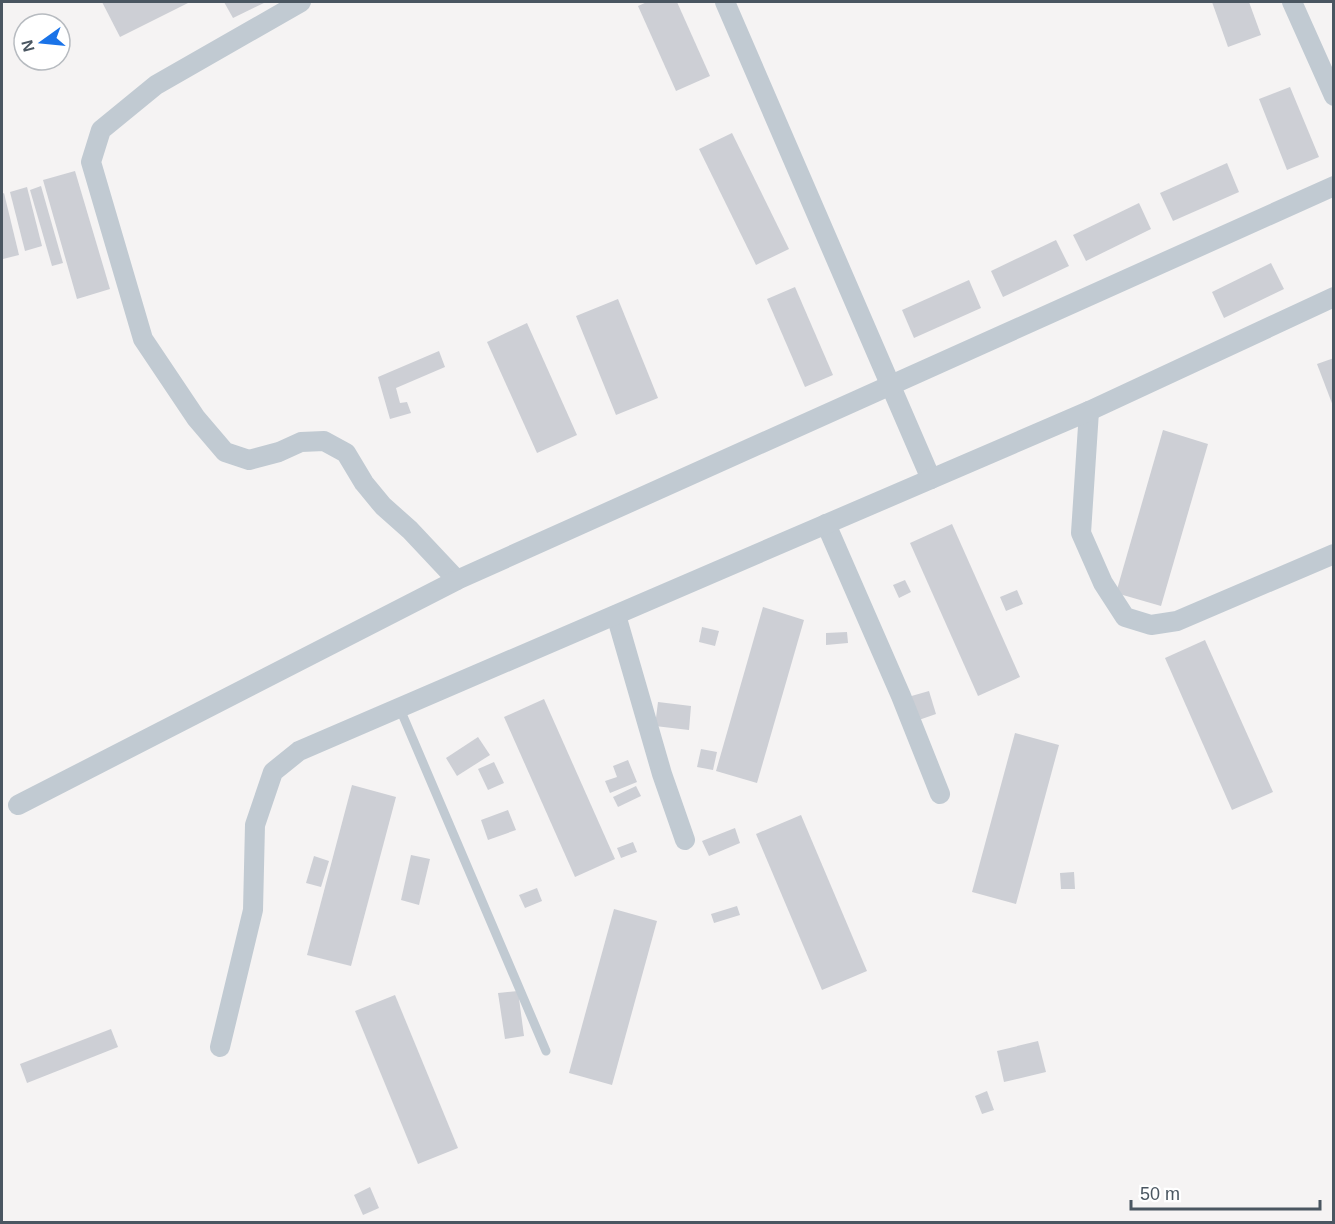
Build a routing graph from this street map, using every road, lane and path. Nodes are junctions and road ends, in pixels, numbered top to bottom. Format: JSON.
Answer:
{"nodes":[{"id":1,"x":301,"y":2,"type":"edge"},
{"id":2,"x":725,"y":2,"type":"edge"},
{"id":3,"x":1292,"y":2,"type":"edge"},
{"id":4,"x":1334,"y":96,"type":"edge"},
{"id":5,"x":1334,"y":186,"type":"edge"},
{"id":6,"x":1334,"y":297,"type":"edge"},
{"id":7,"x":889,"y":385,"type":"junction"},
{"id":8,"x":1089,"y":411,"type":"junction"},
{"id":9,"x":931,"y":478,"type":"junction"},
{"id":10,"x":826,"y":524,"type":"junction"},
{"id":11,"x":1334,"y":554,"type":"edge"},
{"id":12,"x":458,"y":580,"type":"junction"},
{"id":13,"x":616,"y":615,"type":"junction"},
{"id":14,"x":400,"y":709,"type":"junction"},
{"id":15,"x":940,"y":794,"type":"dead end"},
{"id":16,"x":18,"y":805,"type":"dead end"},
{"id":17,"x":685,"y":840,"type":"dead end"},
{"id":18,"x":220,"y":1047,"type":"dead end"},
{"id":19,"x":546,"y":1051,"type":"dead end"}],
"edges":[{"from":1,"to":12,"type":"street"},
{"from":2,"to":7,"type":"street"},
{"from":3,"to":4,"type":"street"},
{"from":5,"to":7,"type":"street"},
{"from":6,"to":8,"type":"street"},
{"from":7,"to":9,"type":"street"},
{"from":7,"to":12,"type":"street"},
{"from":8,"to":9,"type":"street"},
{"from":8,"to":11,"type":"street"},
{"from":9,"to":10,"type":"street"},
{"from":10,"to":13,"type":"street"},
{"from":10,"to":15,"type":"street"},
{"from":12,"to":16,"type":"street"},
{"from":13,"to":14,"type":"street"},
{"from":13,"to":17,"type":"street"},
{"from":14,"to":18,"type":"street"},
{"from":14,"to":19,"type":"lane"}]}
